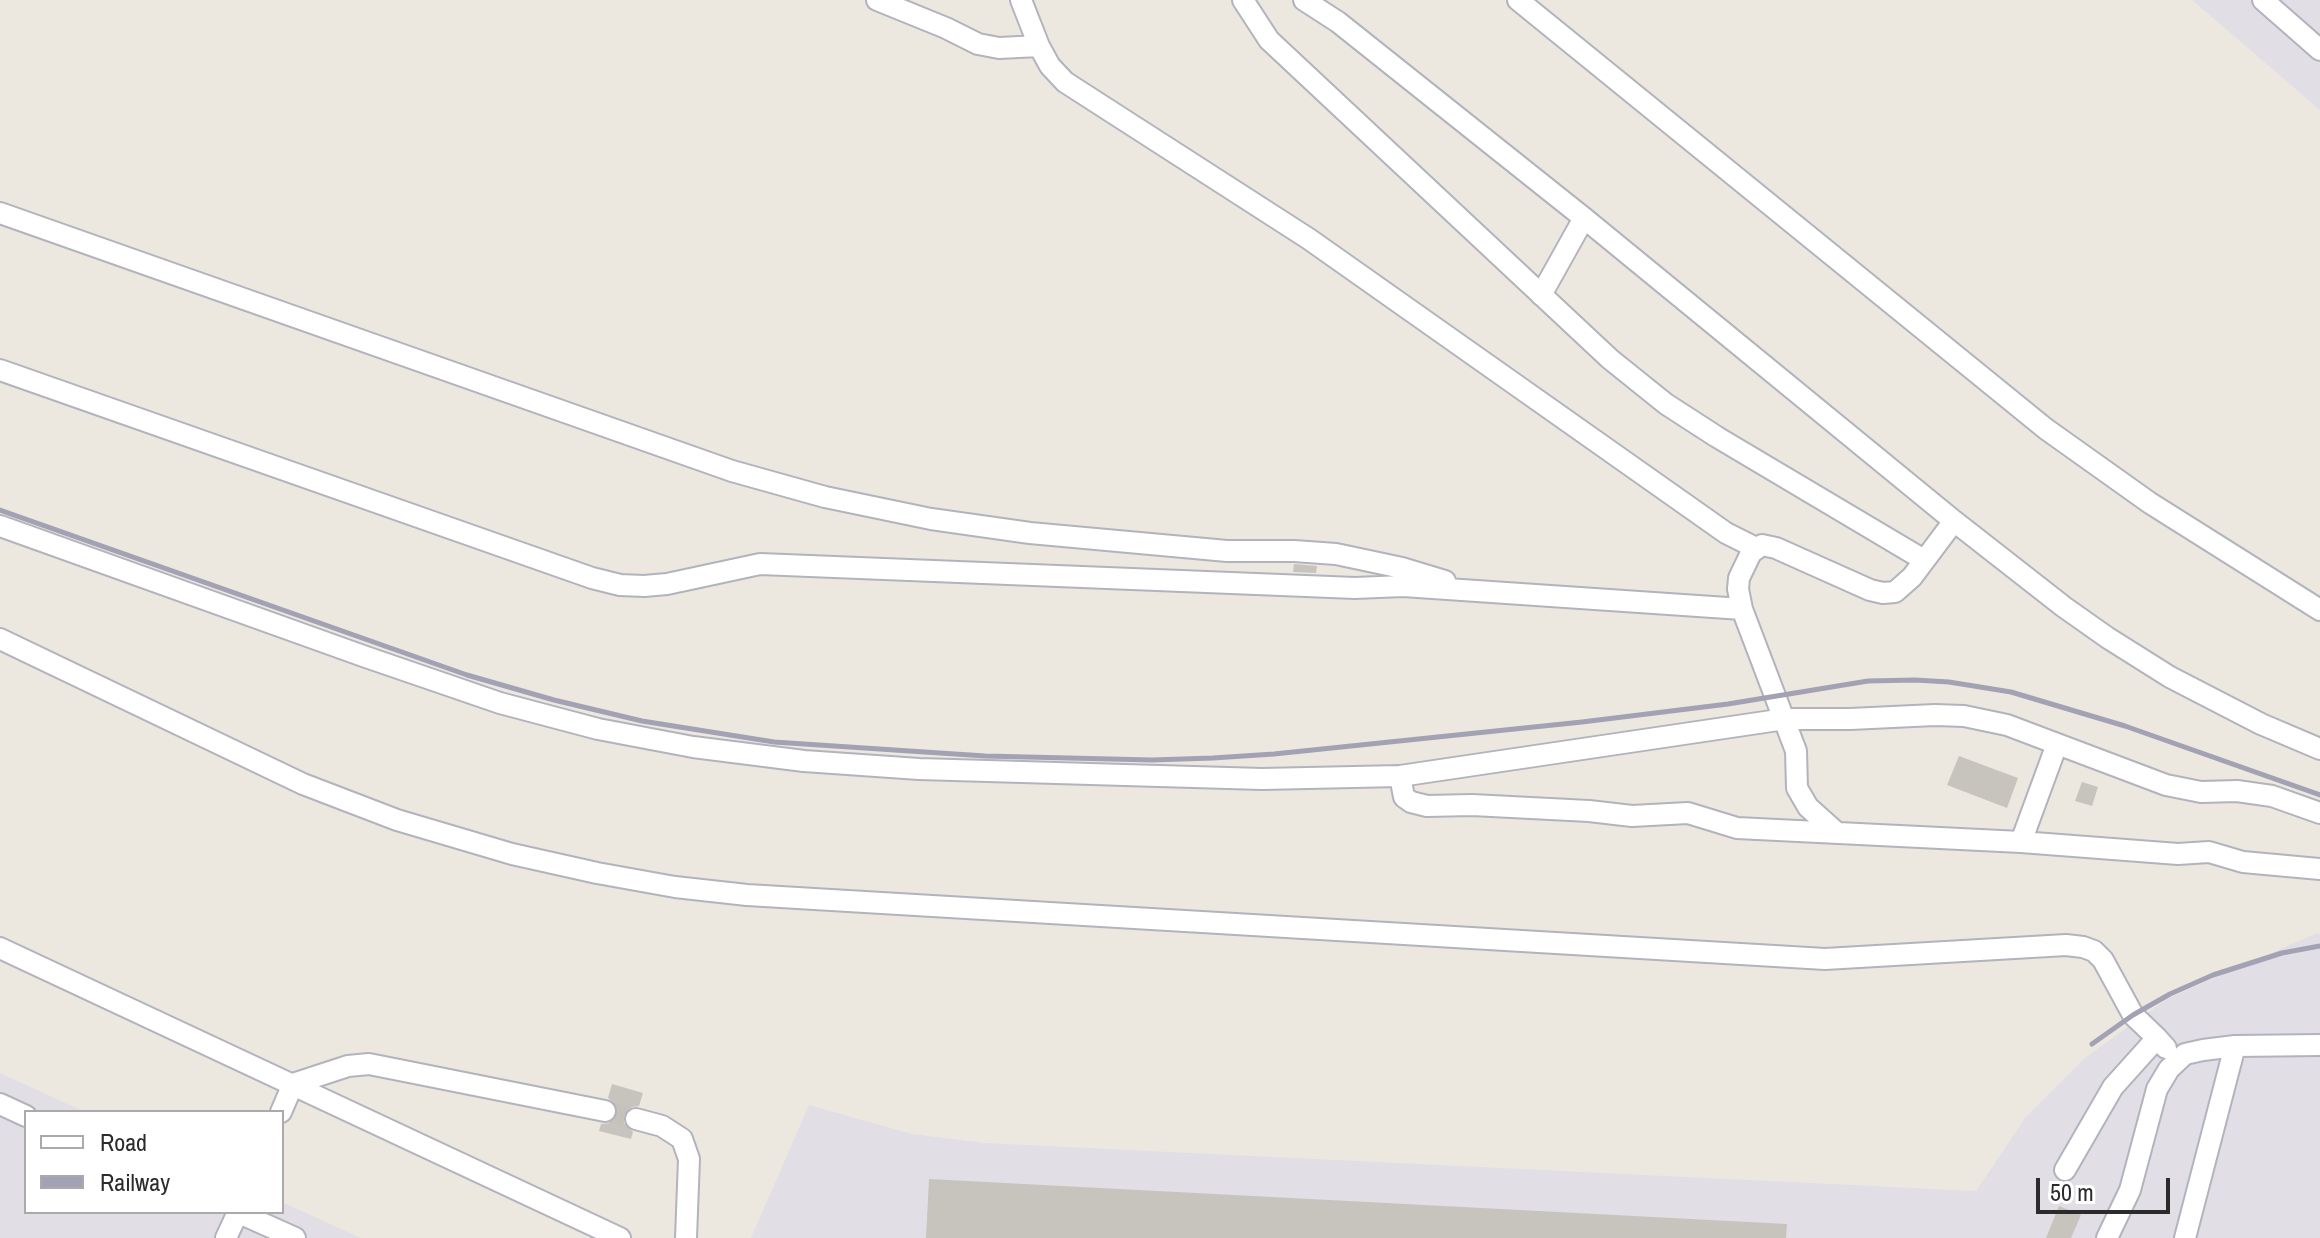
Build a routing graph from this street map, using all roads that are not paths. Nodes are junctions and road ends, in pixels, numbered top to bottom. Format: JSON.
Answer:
{"nodes":[{"id":1,"x":877,"y":0,"type":"edge"},
{"id":2,"x":1021,"y":0,"type":"edge"},
{"id":3,"x":1243,"y":0,"type":"edge"},
{"id":4,"x":1304,"y":0,"type":"edge"},
{"id":5,"x":1518,"y":0,"type":"edge"},
{"id":6,"x":2263,"y":0,"type":"edge"},
{"id":7,"x":1039,"y":46,"type":"junction"},
{"id":8,"x":2320,"y":50,"type":"edge"},
{"id":9,"x":0,"y":213,"type":"edge"},
{"id":10,"x":1584,"y":218,"type":"junction"},
{"id":11,"x":1541,"y":295,"type":"junction"},
{"id":12,"x":0,"y":370,"type":"edge"},
{"id":13,"x":1954,"y":521,"type":"junction"},
{"id":14,"x":0,"y":526,"type":"edge"},
{"id":15,"x":1756,"y":548,"type":"junction"},
{"id":16,"x":1924,"y":560,"type":"junction"},
{"id":17,"x":1480,"y":591,"type":"junction"},
{"id":18,"x":1742,"y":609,"type":"junction"},
{"id":19,"x":2320,"y":610,"type":"edge"},
{"id":20,"x":0,"y":639,"type":"edge"},
{"id":21,"x":1785,"y":719,"type":"junction"},
{"id":22,"x":2057,"y":744,"type":"junction"},
{"id":23,"x":2320,"y":749,"type":"edge"},
{"id":24,"x":1400,"y":776,"type":"junction"},
{"id":25,"x":2320,"y":813,"type":"edge"},
{"id":26,"x":1837,"y":833,"type":"junction"},
{"id":27,"x":2021,"y":842,"type":"junction"},
{"id":28,"x":2320,"y":869,"type":"edge"},
{"id":29,"x":0,"y":948,"type":"edge"},
{"id":30,"x":2157,"y":1038,"type":"junction"},
{"id":31,"x":2320,"y":1045,"type":"edge"},
{"id":32,"x":2235,"y":1046,"type":"junction"},
{"id":33,"x":2185,"y":1054,"type":"junction"},
{"id":34,"x":293,"y":1084,"type":"junction"},
{"id":35,"x":0,"y":1104,"type":"edge"},
{"id":36,"x":282,"y":1110,"type":"edge"},
{"id":37,"x":605,"y":1111,"type":"tunnel mouth"},
{"id":38,"x":24,"y":1115,"type":"edge"},
{"id":39,"x":636,"y":1119,"type":"tunnel mouth"},
{"id":40,"x":2065,"y":1170,"type":"dead end"},
{"id":41,"x":237,"y":1214,"type":"edge"},
{"id":42,"x":242,"y":1214,"type":"edge"},
{"id":43,"x":226,"y":1238,"type":"edge"},
{"id":44,"x":295,"y":1238,"type":"edge"},
{"id":45,"x":620,"y":1238,"type":"edge"},
{"id":46,"x":686,"y":1238,"type":"edge"},
{"id":47,"x":2107,"y":1238,"type":"edge"},
{"id":48,"x":2185,"y":1238,"type":"edge"}],
"edges":[{"from":1,"to":7,"type":"street"},
{"from":2,"to":7,"type":"street"},
{"from":3,"to":11,"type":"street"},
{"from":4,"to":10,"type":"street"},
{"from":5,"to":19,"type":"street"},
{"from":6,"to":8,"type":"street"},
{"from":7,"to":15,"type":"street"},
{"from":9,"to":17,"type":"street"},
{"from":10,"to":11,"type":"street"},
{"from":10,"to":13,"type":"street"},
{"from":11,"to":16,"type":"street"},
{"from":12,"to":17,"type":"street"},
{"from":13,"to":16,"type":"street"},
{"from":13,"to":23,"type":"street"},
{"from":14,"to":24,"type":"street"},
{"from":15,"to":16,"type":"street"},
{"from":15,"to":18,"type":"street"},
{"from":17,"to":18,"type":"street"},
{"from":18,"to":21,"type":"street"},
{"from":20,"to":30,"type":"street"},
{"from":21,"to":22,"type":"street"},
{"from":21,"to":24,"type":"street"},
{"from":21,"to":26,"type":"street"},
{"from":22,"to":25,"type":"street"},
{"from":22,"to":27,"type":"street"},
{"from":24,"to":26,"type":"street"},
{"from":26,"to":27,"type":"street"},
{"from":27,"to":28,"type":"street"},
{"from":29,"to":34,"type":"street"},
{"from":30,"to":33,"type":"street"},
{"from":30,"to":40,"type":"street"},
{"from":31,"to":32,"type":"street"},
{"from":32,"to":33,"type":"street"},
{"from":32,"to":48,"type":"street"},
{"from":33,"to":47,"type":"street"},
{"from":34,"to":36,"type":"street"},
{"from":34,"to":37,"type":"street"},
{"from":34,"to":45,"type":"street"},
{"from":35,"to":38,"type":"street"},
{"from":39,"to":46,"type":"street"},
{"from":41,"to":43,"type":"street"},
{"from":42,"to":44,"type":"street"}]}
